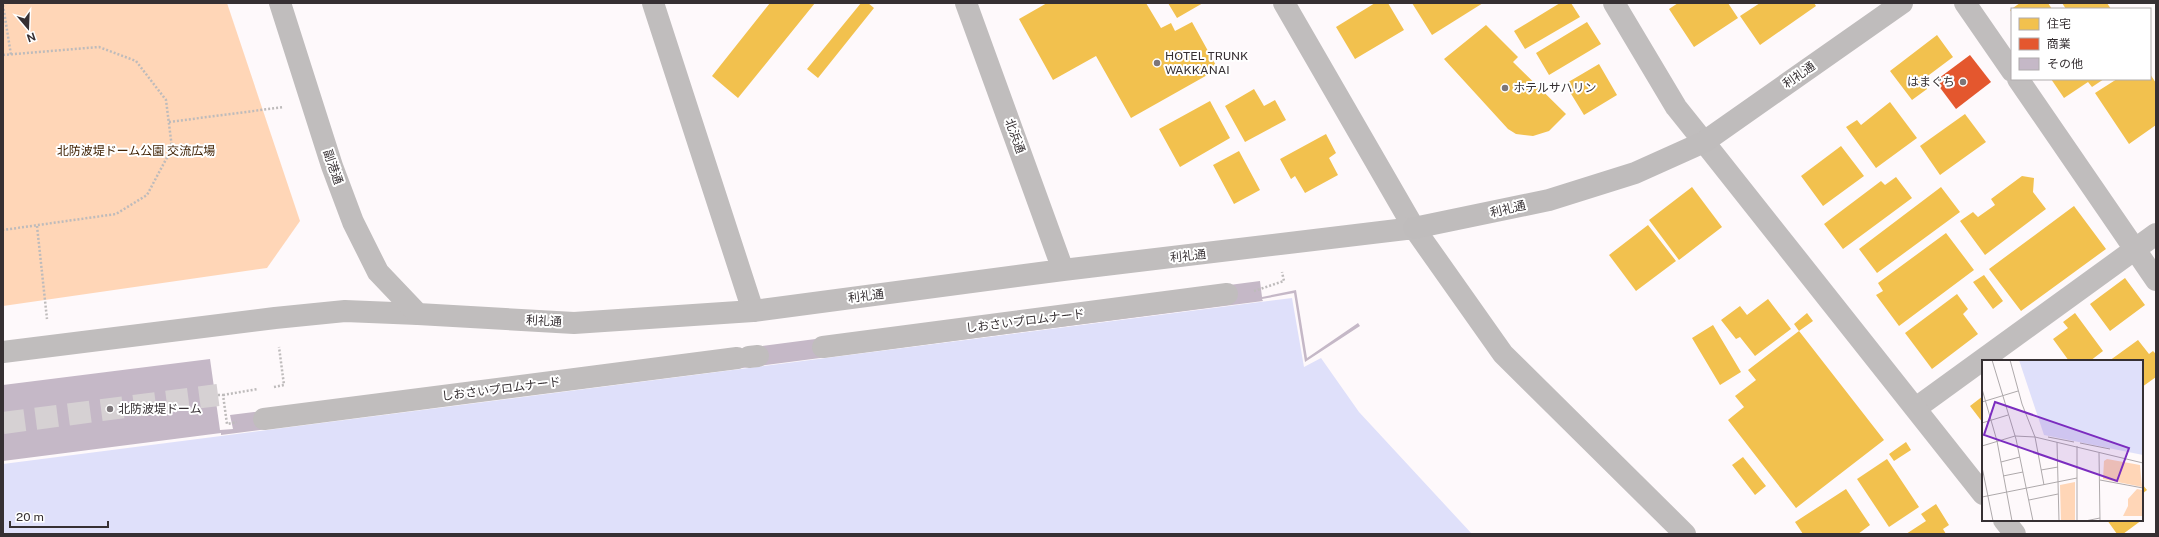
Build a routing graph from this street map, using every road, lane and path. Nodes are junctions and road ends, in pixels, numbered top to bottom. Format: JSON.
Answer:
{"nodes":[{"id":1,"x":280,"y":3,"type":"edge"},
{"id":2,"x":652,"y":3,"type":"edge"},
{"id":3,"x":966,"y":3,"type":"edge"},
{"id":4,"x":1284,"y":3,"type":"edge"},
{"id":5,"x":1614,"y":3,"type":"edge"},
{"id":6,"x":1902,"y":3,"type":"edge"},
{"id":7,"x":1965,"y":3,"type":"edge"},
{"id":8,"x":3,"y":5,"type":"edge"},
{"id":9,"x":3,"y":55,"type":"edge"},
{"id":10,"x":11,"y":55,"type":"junction"},
{"id":11,"x":2011,"y":70,"type":"edge"},
{"id":12,"x":2019,"y":80,"type":"edge"},
{"id":13,"x":312,"y":104,"type":"junction"},
{"id":14,"x":169,"y":122,"type":"junction"},
{"id":15,"x":1704,"y":142,"type":"junction"},
{"id":16,"x":37,"y":226,"type":"junction"},
{"id":17,"x":1414,"y":228,"type":"junction"},
{"id":18,"x":3,"y":230,"type":"edge"},
{"id":19,"x":2156,"y":234,"type":"edge"},
{"id":20,"x":2135,"y":249,"type":"junction"},
{"id":21,"x":1063,"y":270,"type":"junction"},
{"id":22,"x":2156,"y":280,"type":"edge"},
{"id":23,"x":1227,"y":294,"type":"dead end"},
{"id":24,"x":753,"y":310,"type":"junction"},
{"id":25,"x":418,"y":314,"type":"junction"},
{"id":26,"x":275,"y":318,"type":"junction"},
{"id":27,"x":50,"y":346,"type":"junction"},
{"id":28,"x":823,"y":347,"type":"dead end"},
{"id":29,"x":3,"y":352,"type":"edge"},
{"id":30,"x":748,"y":357,"type":"dead end"},
{"id":31,"x":1982,"y":360,"type":"edge"},
{"id":32,"x":1982,"y":360,"type":"edge"},
{"id":33,"x":269,"y":388,"type":"dead end"},
{"id":34,"x":261,"y":389,"type":"dead end"},
{"id":35,"x":218,"y":395,"type":"tunnel mouth"},
{"id":36,"x":223,"y":395,"type":"junction"},
{"id":37,"x":1916,"y":408,"type":"junction"},
{"id":38,"x":264,"y":419,"type":"dead end"},
{"id":39,"x":232,"y":423,"type":"dead end"},
{"id":40,"x":1982,"y":493,"type":"edge"},
{"id":41,"x":2005,"y":521,"type":"edge"},
{"id":42,"x":1685,"y":534,"type":"edge"},
{"id":43,"x":2015,"y":534,"type":"edge"}],
"edges":[{"from":1,"to":13,"type":"street","name":"副港通"},
{"from":2,"to":24,"type":"street"},
{"from":3,"to":21,"type":"street","name":"北浜通"},
{"from":4,"to":17,"type":"street"},
{"from":5,"to":15,"type":"street"},
{"from":6,"to":15,"type":"main road","name":"利礼通"},
{"from":7,"to":11,"type":"street"},
{"from":8,"to":10,"type":"path"},
{"from":9,"to":10,"type":"path"},
{"from":10,"to":14,"type":"path"},
{"from":12,"to":20,"type":"street"},
{"from":13,"to":14,"type":"path"},
{"from":13,"to":25,"type":"street","name":"副港通"},
{"from":14,"to":16,"type":"path"},
{"from":15,"to":17,"type":"main road","name":"利礼通"},
{"from":15,"to":37,"type":"street"},
{"from":16,"to":18,"type":"path"},
{"from":16,"to":27,"type":"path"},
{"from":17,"to":21,"type":"street","name":"利礼通"},
{"from":17,"to":42,"type":"street"},
{"from":19,"to":20,"type":"street"},
{"from":20,"to":22,"type":"street"},
{"from":20,"to":31,"type":"street"},
{"from":21,"to":24,"type":"street","name":"利礼通"},
{"from":23,"to":28,"type":"street","name":"しおさいプロムナード"},
{"from":24,"to":25,"type":"street","name":"利礼通"},
{"from":25,"to":26,"type":"street","name":"利礼通"},
{"from":26,"to":27,"type":"street","name":"利礼通"},
{"from":26,"to":33,"type":"path"},
{"from":27,"to":29,"type":"street","name":"利礼通"},
{"from":30,"to":38,"type":"street","name":"しおさいプロムナード"},
{"from":32,"to":37,"type":"street"},
{"from":34,"to":36,"type":"path"},
{"from":35,"to":36,"type":"path"},
{"from":36,"to":39,"type":"path"},
{"from":37,"to":40,"type":"street"},
{"from":41,"to":43,"type":"street"}]}
